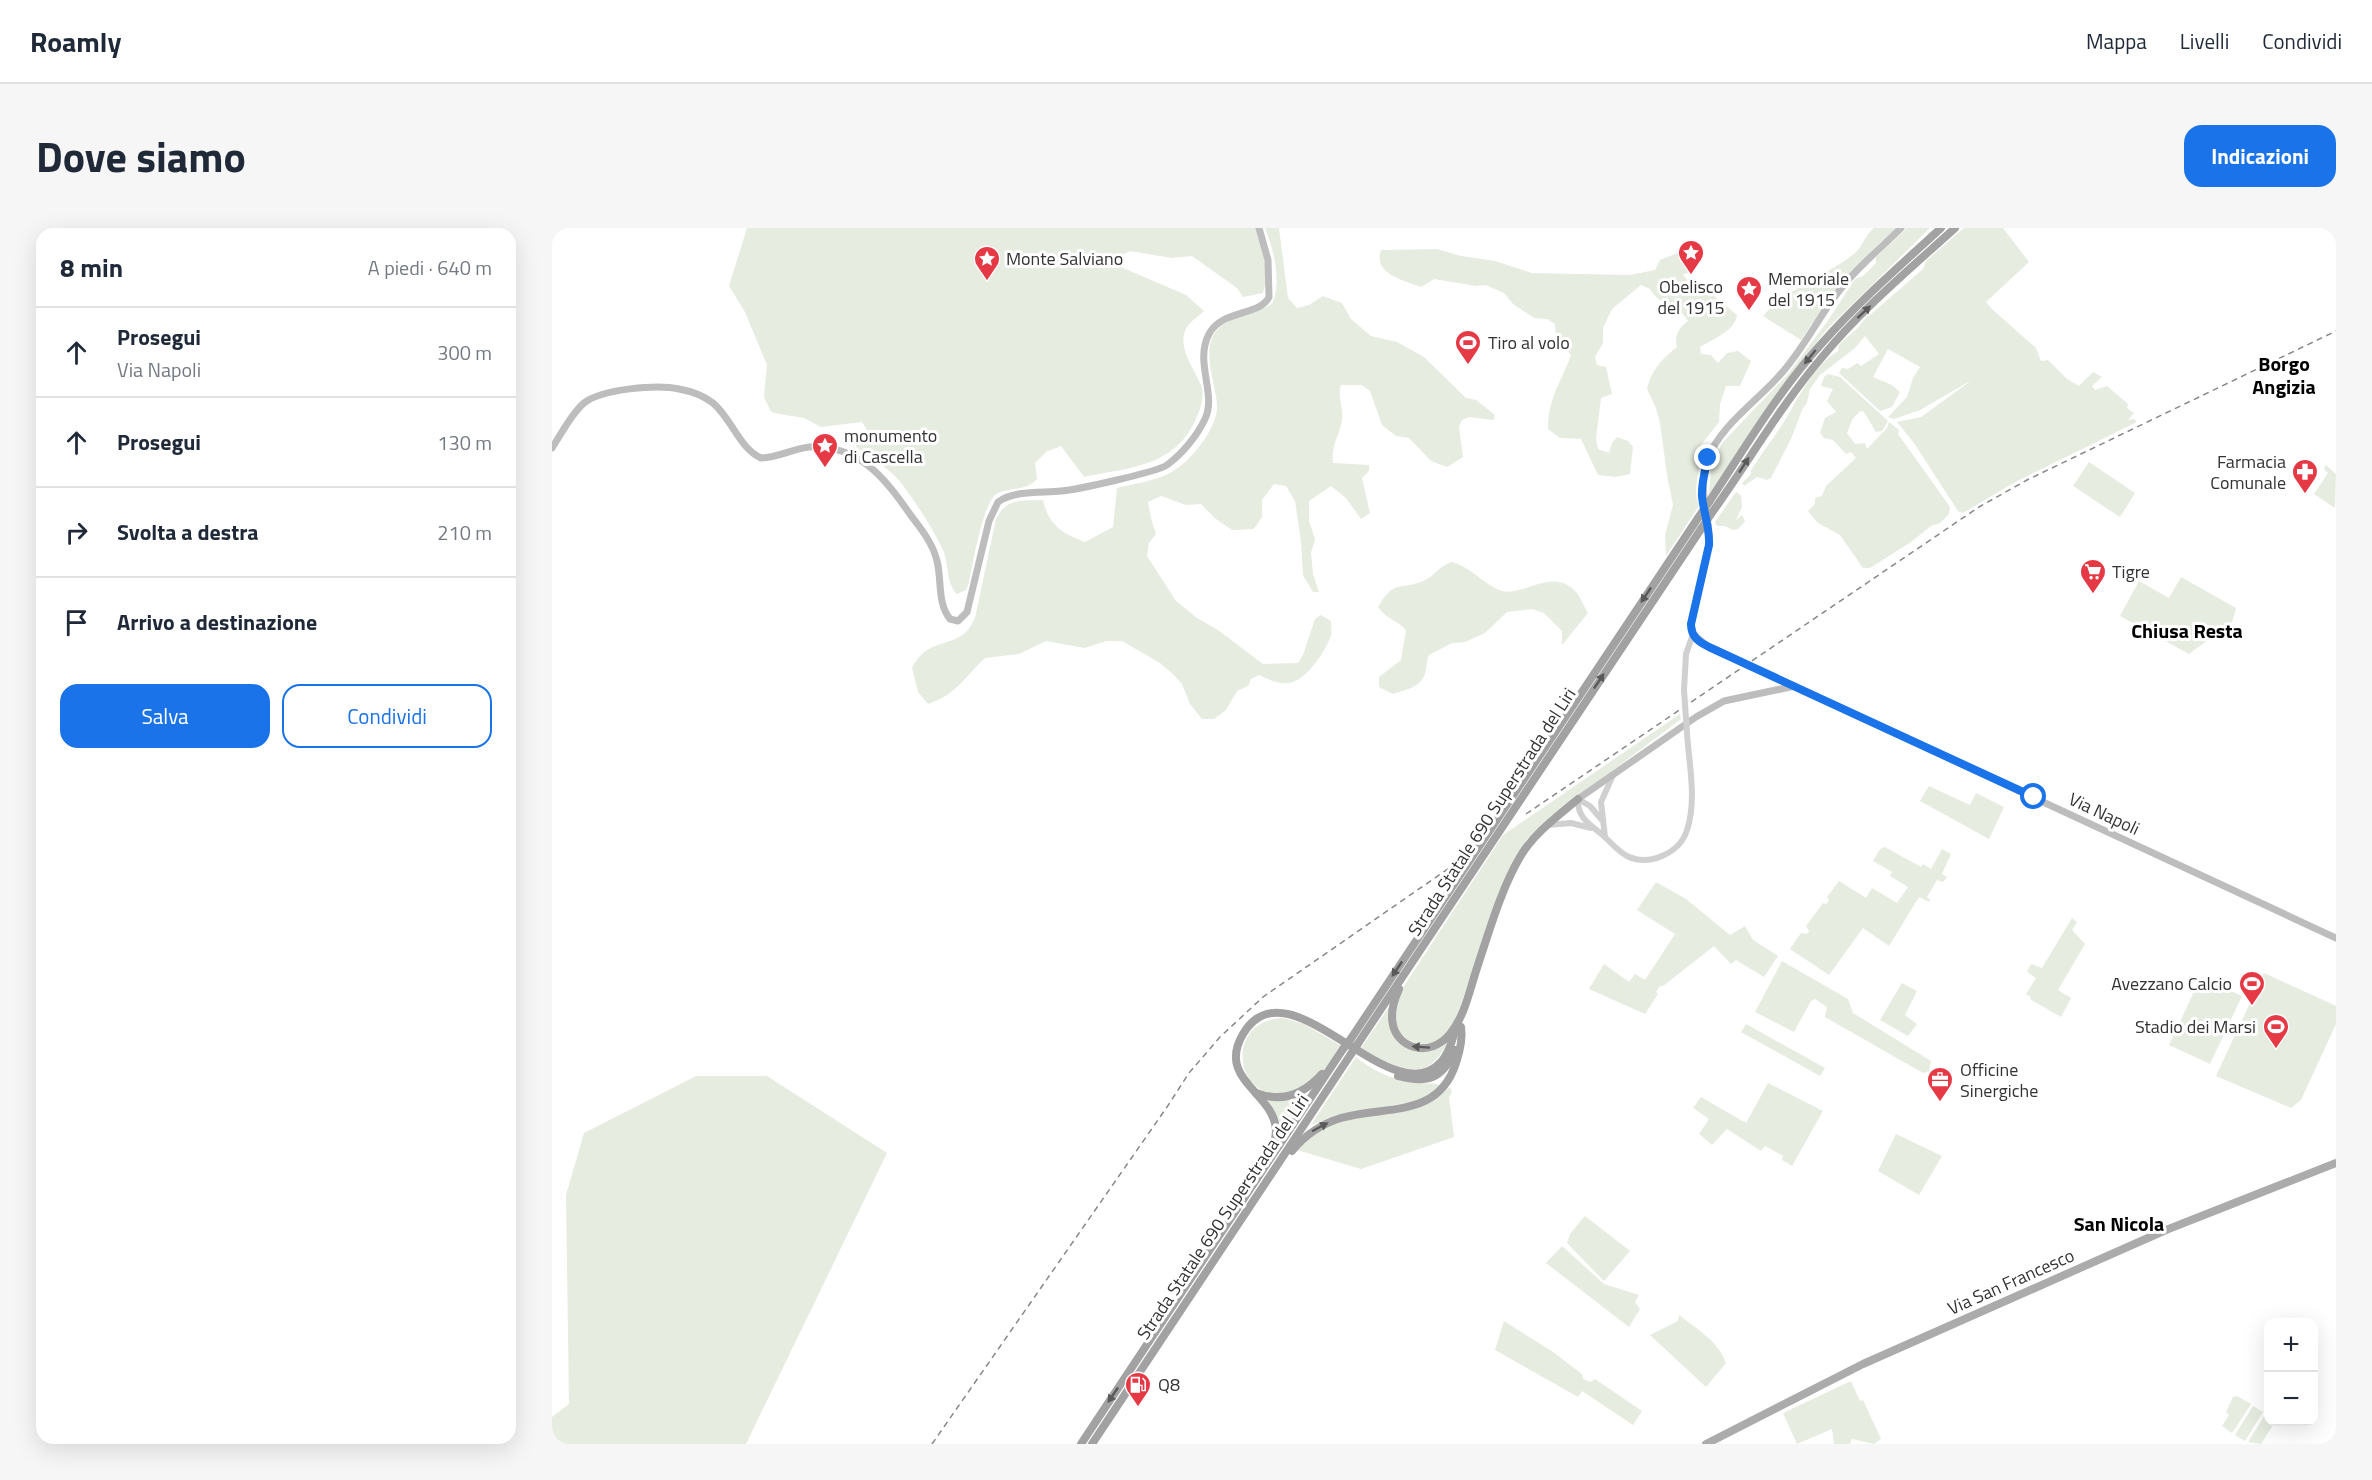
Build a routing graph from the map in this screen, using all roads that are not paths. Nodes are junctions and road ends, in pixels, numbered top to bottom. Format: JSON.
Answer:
{"nodes":[{"id":1,"x":1259,"y":228,"type":"edge"},
{"id":2,"x":1902,"y":228,"type":"edge"},
{"id":3,"x":1941,"y":228,"type":"edge"},
{"id":4,"x":1955,"y":228,"type":"edge"},
{"id":5,"x":552,"y":448,"type":"edge"},
{"id":6,"x":1682,"y":549,"type":"junction"},
{"id":7,"x":1693,"y":634,"type":"junction"},
{"id":8,"x":1795,"y":686,"type":"junction"},
{"id":9,"x":1615,"y":773,"type":"junction"},
{"id":10,"x":1515,"y":797,"type":"junction"},
{"id":11,"x":1578,"y":799,"type":"junction"},
{"id":12,"x":1602,"y":820,"type":"junction"},
{"id":13,"x":1548,"y":825,"type":"junction"},
{"id":14,"x":1592,"y":828,"type":"junction"},
{"id":15,"x":1605,"y":837,"type":"junction"},
{"id":16,"x":2336,"y":938,"type":"edge"},
{"id":17,"x":1415,"y":960,"type":"junction"},
{"id":18,"x":1459,"y":1025,"type":"junction"},
{"id":19,"x":1353,"y":1042,"type":"junction"},
{"id":20,"x":1347,"y":1052,"type":"junction"},
{"id":21,"x":1256,"y":1092,"type":"junction"},
{"id":22,"x":2336,"y":1163,"type":"edge"},
{"id":23,"x":1261,"y":1173,"type":"junction"},
{"id":24,"x":1265,"y":1184,"type":"junction"},
{"id":25,"x":1081,"y":1444,"type":"edge"},
{"id":26,"x":1092,"y":1444,"type":"edge"},
{"id":27,"x":1706,"y":1444,"type":"edge"}],
"edges":[{"from":1,"to":5,"type":"main road"},
{"from":2,"to":7,"type":"main road"},
{"from":3,"to":6,"type":"highway","name":"Strada Statale 690 Superstrada del Liri","one_way":true,"bridge":true},
{"from":6,"to":4,"type":"highway","name":"Strada Statale 690 Superstrada del Liri","one_way":true,"bridge":true},
{"from":6,"to":10,"type":"highway","name":"Strada Statale 690 Superstrada del Liri"},
{"from":7,"to":8,"type":"main road","name":"Via Napoli"},
{"from":7,"to":15,"type":"street","bridge":true},
{"from":8,"to":9,"type":"main road"},
{"from":8,"to":16,"type":"main road","name":"Via Napoli"},
{"from":9,"to":11,"type":"main road"},
{"from":9,"to":12,"type":"street"},
{"from":10,"to":17,"type":"highway","name":"Strada Statale 690 Superstrada del Liri"},
{"from":10,"to":19,"type":"highway","name":"Strada Statale 690 Superstrada del Liri","one_way":true},
{"from":11,"to":12,"type":"street"},
{"from":11,"to":13,"type":"highway"},
{"from":11,"to":14,"type":"street"},
{"from":12,"to":15,"type":"street"},
{"from":13,"to":14,"type":"street"},
{"from":13,"to":18,"type":"highway"},
{"from":14,"to":15,"type":"street"},
{"from":18,"to":17,"type":"highway","one_way":true},
{"from":17,"to":19,"type":"highway","name":"Strada Statale 690 Superstrada del Liri"},
{"from":18,"to":21,"type":"highway"},
{"from":24,"to":18,"type":"highway","one_way":true},
{"from":19,"to":20,"type":"highway","name":"Strada Statale 690 Superstrada del Liri","bridge":true},
{"from":20,"to":21,"type":"highway"},
{"from":20,"to":23,"type":"highway","name":"Strada Statale 690 Superstrada del Liri"},
{"from":20,"to":24,"type":"highway","name":"Strada Statale 690 Superstrada del Liri"},
{"from":21,"to":23,"type":"highway"},
{"from":22,"to":27,"type":"main road","name":"Via San Francesco"},
{"from":23,"to":25,"type":"highway","name":"Strada Statale 690 Superstrada del Liri","one_way":true},
{"from":24,"to":26,"type":"highway","name":"Strada Statale 690 Superstrada del Liri"}]}
